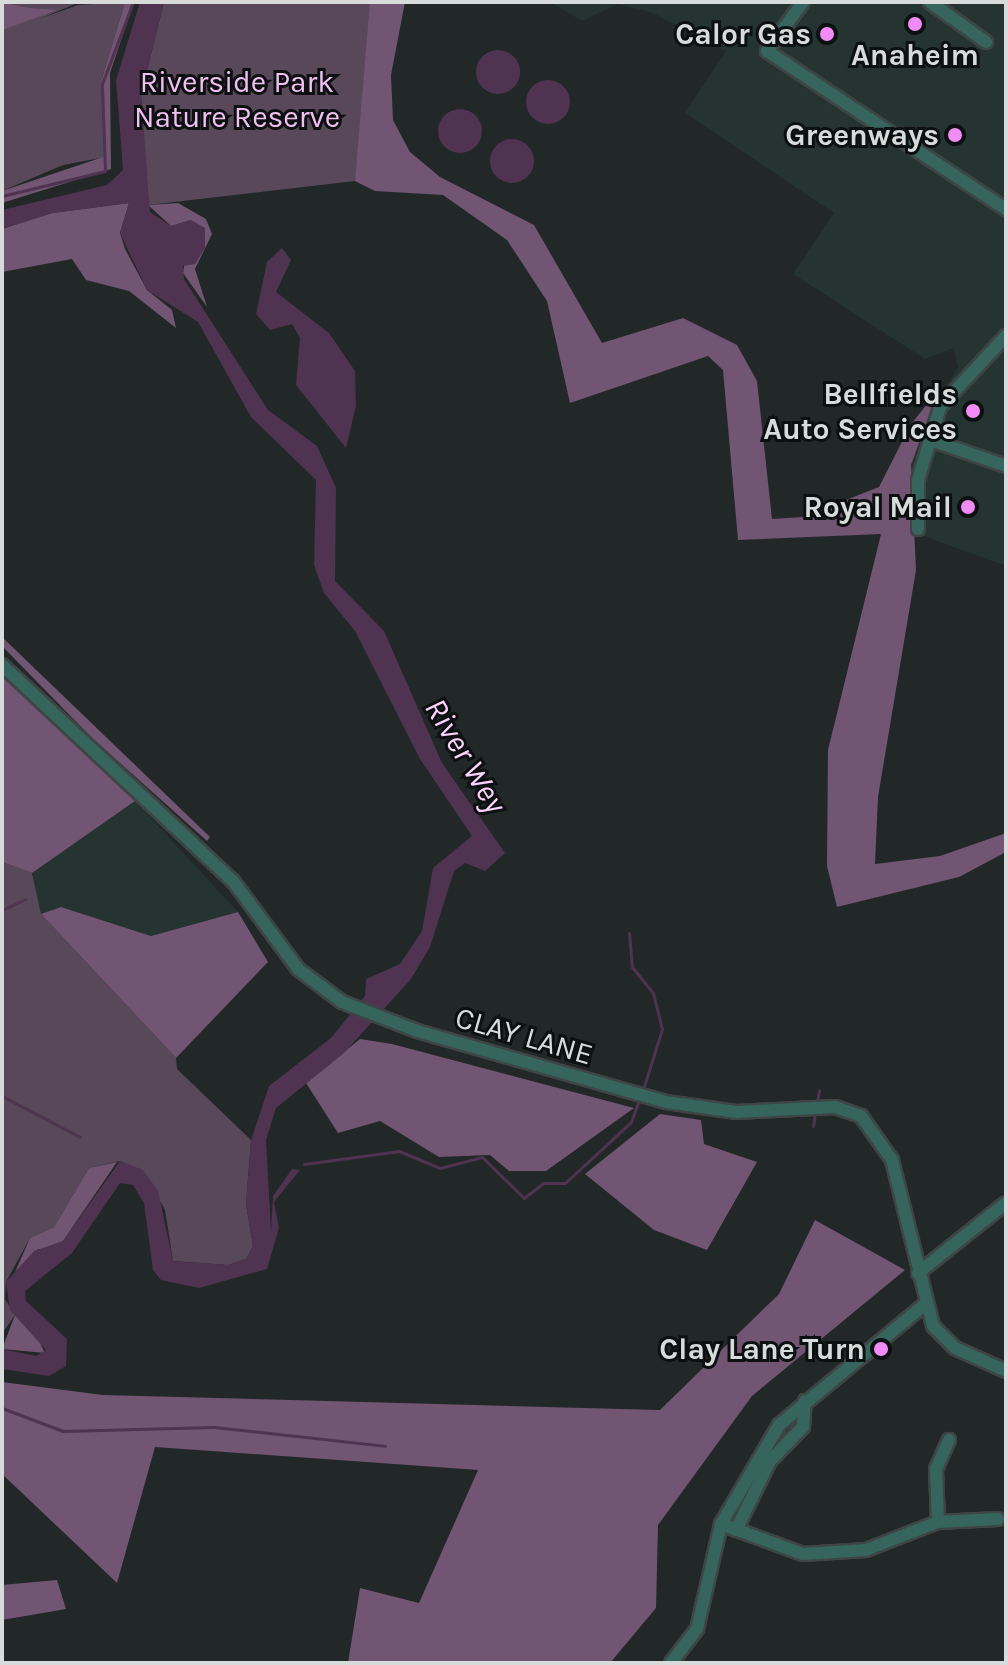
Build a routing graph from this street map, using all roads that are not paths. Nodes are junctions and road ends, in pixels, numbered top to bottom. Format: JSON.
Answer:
{"nodes":[{"id":1,"x":803,"y":2,"type":"edge"},
{"id":2,"x":930,"y":2,"type":"edge"},
{"id":3,"x":950,"y":8,"type":"edge"},
{"id":4,"x":986,"y":42,"type":"dead end"},
{"id":5,"x":1006,"y":209,"type":"edge"},
{"id":6,"x":1006,"y":336,"type":"edge"},
{"id":7,"x":928,"y":439,"type":"junction"},
{"id":8,"x":1006,"y":466,"type":"edge"},
{"id":9,"x":918,"y":529,"type":"dead end"},
{"id":10,"x":2,"y":665,"type":"edge"},
{"id":11,"x":1006,"y":1203,"type":"edge"},
{"id":12,"x":918,"y":1273,"type":"junction"},
{"id":13,"x":924,"y":1305,"type":"junction"},
{"id":14,"x":1006,"y":1371,"type":"edge"},
{"id":15,"x":805,"y":1401,"type":"junction"},
{"id":16,"x":949,"y":1440,"type":"dead end"},
{"id":17,"x":998,"y":1519,"type":"dead end"},
{"id":18,"x":938,"y":1522,"type":"junction"},
{"id":19,"x":721,"y":1524,"type":"junction"},
{"id":20,"x":736,"y":1530,"type":"junction"},
{"id":21,"x":671,"y":1663,"type":"edge"}],
"edges":[{"from":1,"to":5,"type":"street"},
{"from":2,"to":3,"type":"street"},
{"from":3,"to":4,"type":"street"},
{"from":6,"to":7,"type":"street"},
{"from":7,"to":8,"type":"street"},
{"from":7,"to":9,"type":"street"},
{"from":10,"to":12,"type":"street","name":"CLAY LANE"},
{"from":11,"to":12,"type":"street"},
{"from":12,"to":13,"type":"street","name":"CLAY LANE"},
{"from":13,"to":14,"type":"street","name":"CLAY LANE"},
{"from":13,"to":15,"type":"street"},
{"from":15,"to":19,"type":"street"},
{"from":15,"to":20,"type":"street"},
{"from":16,"to":18,"type":"street"},
{"from":17,"to":18,"type":"street"},
{"from":18,"to":20,"type":"street"},
{"from":19,"to":20,"type":"street"},
{"from":19,"to":21,"type":"street"}]}
